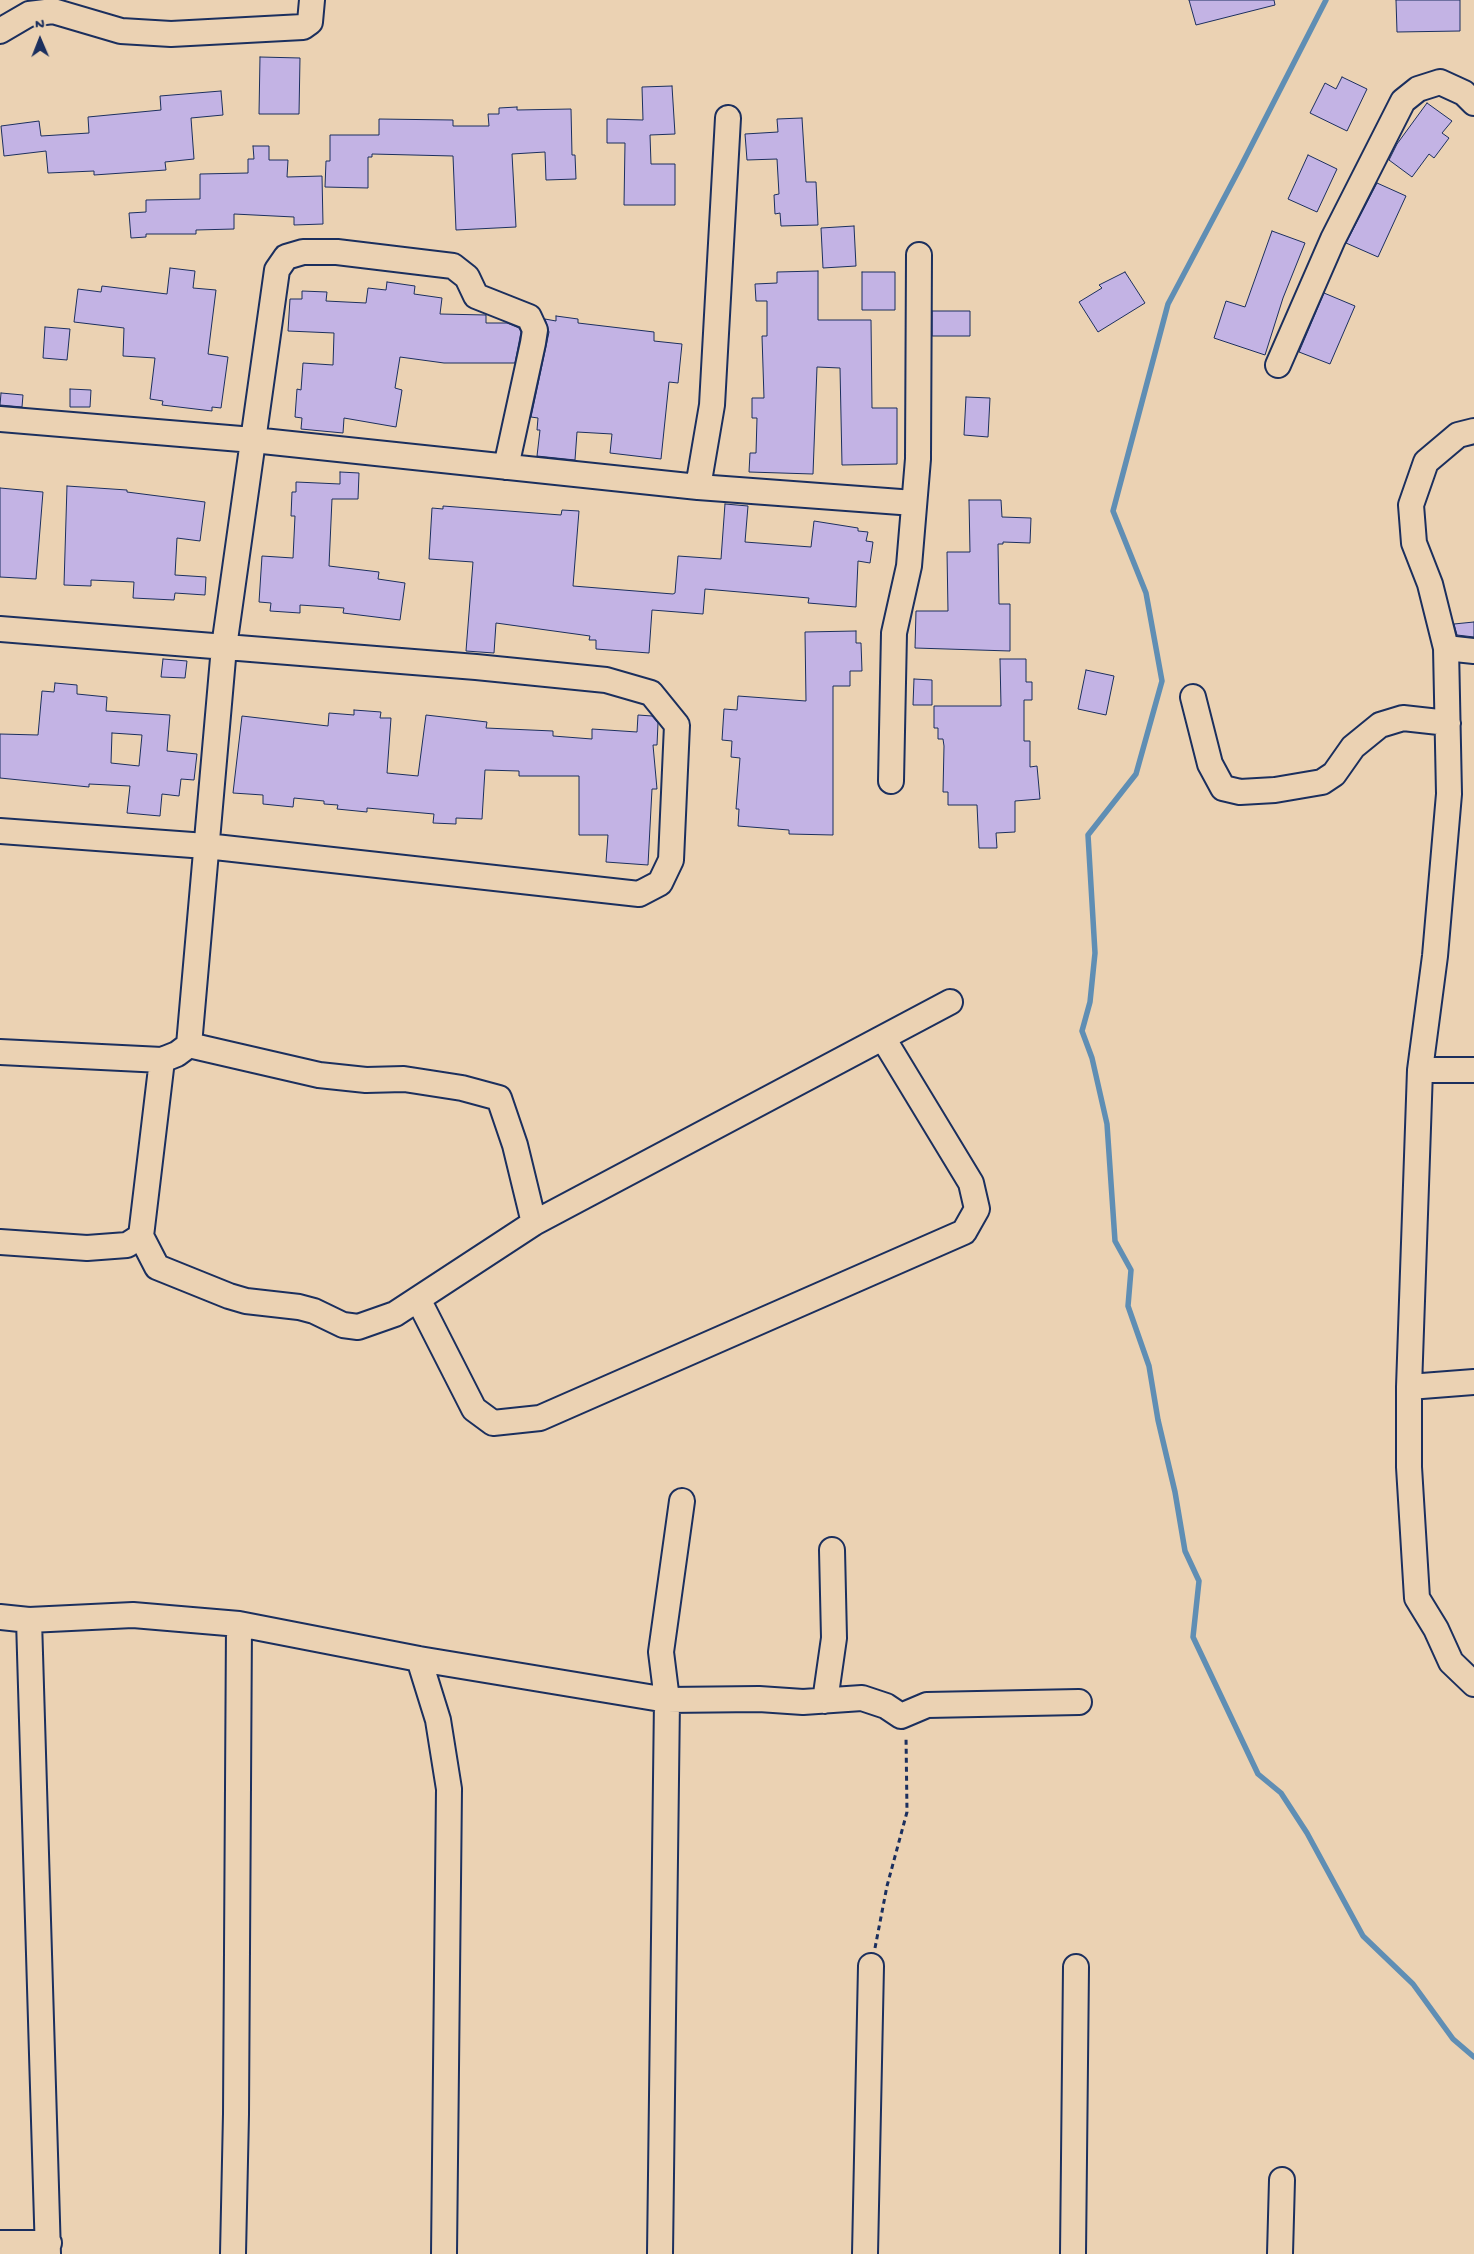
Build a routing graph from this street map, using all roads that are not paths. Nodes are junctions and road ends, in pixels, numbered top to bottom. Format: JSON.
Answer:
{"nodes":[{"id":1,"x":312,"y":0,"type":"edge"},
{"id":2,"x":0,"y":31,"type":"edge"},
{"id":3,"x":1474,"y":103,"type":"edge"},
{"id":4,"x":728,"y":118,"type":"dead end"},
{"id":5,"x":919,"y":255,"type":"dead end"},
{"id":6,"x":1278,"y":365,"type":"dead end"},
{"id":7,"x":0,"y":419,"type":"edge"},
{"id":8,"x":1474,"y":431,"type":"edge"},
{"id":9,"x":253,"y":440,"type":"junction"},
{"id":10,"x":506,"y":467,"type":"junction"},
{"id":11,"x":698,"y":487,"type":"junction"},
{"id":12,"x":914,"y":503,"type":"junction"},
{"id":13,"x":0,"y":629,"type":"edge"},
{"id":14,"x":224,"y":647,"type":"junction"},
{"id":15,"x":1446,"y":648,"type":"junction"},
{"id":16,"x":1474,"y":651,"type":"edge"},
{"id":17,"x":1193,"y":697,"type":"dead end"},
{"id":18,"x":1448,"y":723,"type":"junction"},
{"id":19,"x":891,"y":781,"type":"dead end"},
{"id":20,"x":0,"y":831,"type":"edge"},
{"id":21,"x":206,"y":846,"type":"junction"},
{"id":22,"x":950,"y":1002,"type":"dead end"},
{"id":23,"x":883,"y":1038,"type":"junction"},
{"id":24,"x":189,"y":1045,"type":"junction"},
{"id":25,"x":0,"y":1052,"type":"edge"},
{"id":26,"x":162,"y":1060,"type":"junction"},
{"id":27,"x":1420,"y":1070,"type":"junction"},
{"id":28,"x":1474,"y":1070,"type":"edge"},
{"id":29,"x":534,"y":1223,"type":"junction"},
{"id":30,"x":141,"y":1236,"type":"junction"},
{"id":31,"x":0,"y":1242,"type":"edge"},
{"id":32,"x":418,"y":1299,"type":"junction"},
{"id":33,"x":1474,"y":1382,"type":"edge"},
{"id":34,"x":1409,"y":1387,"type":"junction"},
{"id":35,"x":682,"y":1501,"type":"dead end"},
{"id":36,"x":832,"y":1550,"type":"dead end"},
{"id":37,"x":0,"y":1617,"type":"edge"},
{"id":38,"x":29,"y":1620,"type":"junction"},
{"id":39,"x":239,"y":1624,"type":"junction"},
{"id":40,"x":419,"y":1659,"type":"junction"},
{"id":41,"x":1474,"y":1684,"type":"edge"},
{"id":42,"x":667,"y":1700,"type":"junction"},
{"id":43,"x":825,"y":1701,"type":"junction"},
{"id":44,"x":1079,"y":1702,"type":"dead end"},
{"id":45,"x":871,"y":1966,"type":"road end"},
{"id":46,"x":1076,"y":1967,"type":"dead end"},
{"id":47,"x":1282,"y":2180,"type":"dead end"},
{"id":48,"x":0,"y":2243,"type":"edge"},
{"id":49,"x":49,"y":2248,"type":"edge"},
{"id":50,"x":233,"y":2254,"type":"edge"},
{"id":51,"x":444,"y":2254,"type":"edge"},
{"id":52,"x":660,"y":2254,"type":"edge"},
{"id":53,"x":865,"y":2254,"type":"edge"},
{"id":54,"x":1073,"y":2254,"type":"edge"},
{"id":55,"x":1280,"y":2254,"type":"edge"}],
"edges":[{"from":1,"to":2,"type":"street"},
{"from":3,"to":6,"type":"street"},
{"from":4,"to":11,"type":"street"},
{"from":5,"to":12,"type":"street"},
{"from":7,"to":9,"type":"street"},
{"from":8,"to":15,"type":"street"},
{"from":9,"to":10,"type":"street"},
{"from":9,"to":10,"type":"street"},
{"from":9,"to":14,"type":"street"},
{"from":10,"to":11,"type":"street"},
{"from":11,"to":12,"type":"street"},
{"from":12,"to":19,"type":"street"},
{"from":13,"to":14,"type":"street"},
{"from":14,"to":21,"type":"street"},
{"from":14,"to":21,"type":"street"},
{"from":15,"to":16,"type":"street"},
{"from":15,"to":18,"type":"street"},
{"from":17,"to":18,"type":"street"},
{"from":18,"to":27,"type":"street"},
{"from":20,"to":21,"type":"street"},
{"from":21,"to":24,"type":"street"},
{"from":22,"to":23,"type":"street"},
{"from":23,"to":29,"type":"street"},
{"from":23,"to":32,"type":"street"},
{"from":24,"to":26,"type":"street"},
{"from":24,"to":29,"type":"street"},
{"from":25,"to":26,"type":"street"},
{"from":26,"to":30,"type":"street"},
{"from":27,"to":28,"type":"street"},
{"from":27,"to":34,"type":"street"},
{"from":29,"to":32,"type":"street"},
{"from":30,"to":31,"type":"street"},
{"from":30,"to":32,"type":"street"},
{"from":33,"to":34,"type":"street"},
{"from":34,"to":41,"type":"street"},
{"from":35,"to":42,"type":"street"},
{"from":36,"to":43,"type":"street"},
{"from":37,"to":38,"type":"street"},
{"from":38,"to":39,"type":"street"},
{"from":38,"to":49,"type":"street"},
{"from":39,"to":40,"type":"street"},
{"from":39,"to":50,"type":"street"},
{"from":40,"to":42,"type":"street"},
{"from":40,"to":51,"type":"street"},
{"from":42,"to":43,"type":"street"},
{"from":42,"to":52,"type":"street"},
{"from":43,"to":44,"type":"street"},
{"from":45,"to":53,"type":"street"},
{"from":46,"to":54,"type":"street"},
{"from":47,"to":55,"type":"street"},
{"from":48,"to":49,"type":"street"}]}
